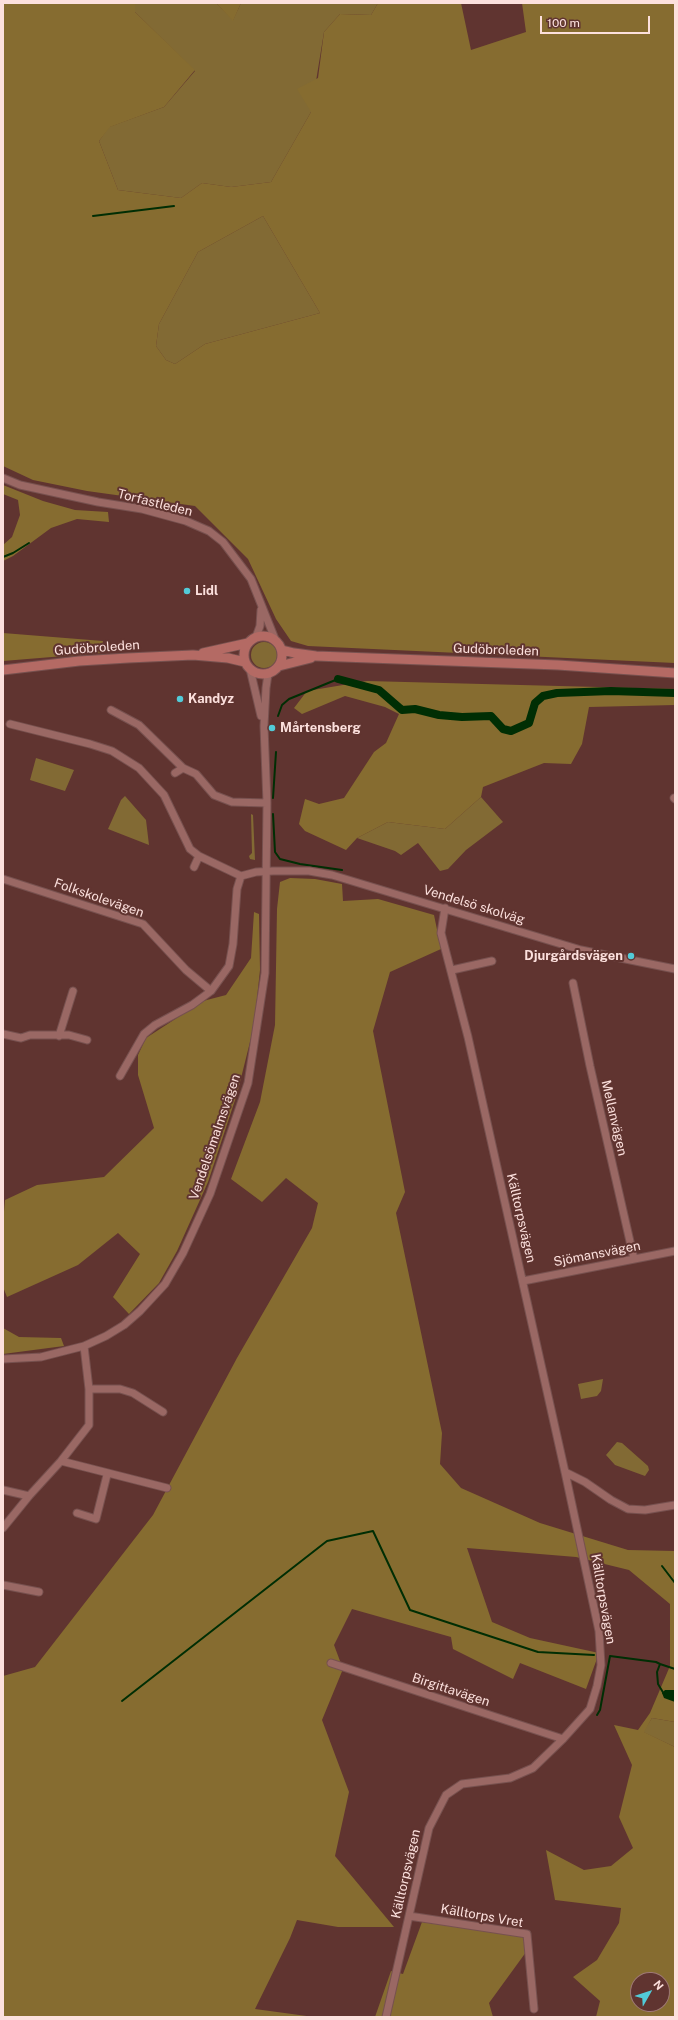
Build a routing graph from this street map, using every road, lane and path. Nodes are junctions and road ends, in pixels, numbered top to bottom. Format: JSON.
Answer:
{"nodes":[{"id":1,"x":3,"y":478,"type":"edge"},
{"id":2,"x":261,"y":608,"type":"junction"},
{"id":3,"x":252,"y":640,"type":"junction"},
{"id":4,"x":275,"y":640,"type":"junction"},
{"id":5,"x":282,"y":650,"type":"junction"},
{"id":6,"x":193,"y":655,"type":"junction"},
{"id":7,"x":316,"y":656,"type":"junction"},
{"id":8,"x":247,"y":666,"type":"junction"},
{"id":9,"x":280,"y":666,"type":"junction"},
{"id":10,"x":3,"y":670,"type":"edge"},
{"id":11,"x":675,"y":672,"type":"edge"},
{"id":12,"x":268,"y":674,"type":"junction"},
{"id":13,"x":111,"y":710,"type":"dead end"},
{"id":14,"x":10,"y":724,"type":"dead end"},
{"id":15,"x":264,"y":726,"type":"junction"},
{"id":16,"x":183,"y":768,"type":"junction"},
{"id":17,"x":175,"y":773,"type":"dead end"},
{"id":18,"x":267,"y":803,"type":"junction"},
{"id":19,"x":199,"y":856,"type":"junction"},
{"id":20,"x":194,"y":868,"type":"dead end"},
{"id":21,"x":266,"y":872,"type":"junction"},
{"id":22,"x":241,"y":876,"type":"junction"},
{"id":23,"x":3,"y":880,"type":"edge"},
{"id":24,"x":445,"y":908,"type":"junction"},
{"id":25,"x":492,"y":961,"type":"dead end"},
{"id":26,"x":675,"y":969,"type":"edge"},
{"id":27,"x":452,"y":970,"type":"junction"},
{"id":28,"x":573,"y":982,"type":"dead end"},
{"id":29,"x":73,"y":991,"type":"dead end"},
{"id":30,"x":211,"y":991,"type":"junction"},
{"id":31,"x":3,"y":1034,"type":"edge"},
{"id":32,"x":59,"y":1036,"type":"junction"},
{"id":33,"x":86,"y":1040,"type":"dead end"},
{"id":34,"x":120,"y":1076,"type":"dead end"},
{"id":35,"x":675,"y":1251,"type":"edge"},
{"id":36,"x":634,"y":1259,"type":"junction"},
{"id":37,"x":523,"y":1281,"type":"junction"},
{"id":38,"x":84,"y":1346,"type":"junction"},
{"id":39,"x":3,"y":1359,"type":"edge"},
{"id":40,"x":89,"y":1389,"type":"junction"},
{"id":41,"x":163,"y":1412,"type":"dead end"},
{"id":42,"x":61,"y":1462,"type":"junction"},
{"id":43,"x":565,"y":1472,"type":"junction"},
{"id":44,"x":107,"y":1474,"type":"junction"},
{"id":45,"x":167,"y":1488,"type":"dead end"},
{"id":46,"x":3,"y":1490,"type":"edge"},
{"id":47,"x":29,"y":1496,"type":"junction"},
{"id":48,"x":675,"y":1505,"type":"edge"},
{"id":49,"x":77,"y":1513,"type":"dead end"},
{"id":50,"x":3,"y":1528,"type":"edge"},
{"id":51,"x":3,"y":1585,"type":"edge"},
{"id":52,"x":39,"y":1592,"type":"dead end"},
{"id":53,"x":331,"y":1662,"type":"dead end"},
{"id":54,"x":563,"y":1739,"type":"junction"},
{"id":55,"x":409,"y":1916,"type":"junction"},
{"id":56,"x":534,"y":2009,"type":"dead end"},
{"id":57,"x":386,"y":2017,"type":"edge"}],
"edges":[{"from":1,"to":2,"type":"street","name":"Torfastleden"},
{"from":2,"to":3,"type":"street","name":"Torfastleden"},
{"from":2,"to":4,"type":"street","name":"Torfastleden"},
{"from":3,"to":4,"type":"main road"},
{"from":3,"to":6,"type":"main road","name":"Gudöbroleden"},
{"from":3,"to":8,"type":"main road"},
{"from":4,"to":5,"type":"main road"},
{"from":5,"to":7,"type":"main road","name":"Gudöbroleden"},
{"from":5,"to":9,"type":"main road"},
{"from":6,"to":8,"type":"main road","name":"Gudöbroleden"},
{"from":6,"to":10,"type":"main road","name":"Gudöbroleden"},
{"from":7,"to":9,"type":"main road","name":"Gudöbroleden"},
{"from":7,"to":11,"type":"main road","name":"Gudöbroleden"},
{"from":8,"to":12,"type":"main road"},
{"from":8,"to":15,"type":"street","name":"Vendelsömalmsvägen"},
{"from":9,"to":12,"type":"main road"},
{"from":12,"to":15,"type":"street","name":"Vendelsömalmsvägen"},
{"from":13,"to":16,"type":"street"},
{"from":14,"to":19,"type":"street"},
{"from":15,"to":18,"type":"street","name":"Vendelsömalmsvägen"},
{"from":16,"to":17,"type":"street"},
{"from":16,"to":18,"type":"street"},
{"from":18,"to":21,"type":"street","name":"Vendelsömalmsvägen"},
{"from":19,"to":20,"type":"street"},
{"from":19,"to":22,"type":"street"},
{"from":21,"to":22,"type":"street","name":"Vendelsö skolväg"},
{"from":21,"to":24,"type":"street","name":"Vendelsö skolväg"},
{"from":21,"to":38,"type":"street","name":"Vendelsömalmsvägen"},
{"from":22,"to":30,"type":"street"},
{"from":23,"to":30,"type":"street","name":"Folkskolevägen"},
{"from":24,"to":26,"type":"street","name":"Vendelsö skolväg"},
{"from":24,"to":27,"type":"street","name":"Källtorpsvägen"},
{"from":25,"to":27,"type":"street"},
{"from":27,"to":37,"type":"street","name":"Källtorpsvägen"},
{"from":28,"to":36,"type":"street","name":"Mellanvägen"},
{"from":29,"to":32,"type":"street"},
{"from":30,"to":34,"type":"street"},
{"from":31,"to":32,"type":"street"},
{"from":32,"to":33,"type":"street"},
{"from":35,"to":36,"type":"street","name":"Sjömansvägen"},
{"from":36,"to":37,"type":"street","name":"Sjömansvägen"},
{"from":37,"to":43,"type":"street","name":"Källtorpsvägen"},
{"from":38,"to":39,"type":"street","name":"Vendelsömalmsvägen"},
{"from":38,"to":40,"type":"street"},
{"from":40,"to":41,"type":"street"},
{"from":40,"to":42,"type":"street"},
{"from":42,"to":44,"type":"street"},
{"from":42,"to":47,"type":"street"},
{"from":43,"to":48,"type":"street"},
{"from":43,"to":54,"type":"street","name":"Källtorpsvägen"},
{"from":44,"to":45,"type":"street"},
{"from":44,"to":49,"type":"street"},
{"from":46,"to":47,"type":"street"},
{"from":47,"to":50,"type":"street"},
{"from":51,"to":52,"type":"street"},
{"from":53,"to":54,"type":"street","name":"Birgittavägen"},
{"from":54,"to":55,"type":"street","name":"Källtorpsvägen"},
{"from":55,"to":56,"type":"street","name":"Källtorps Vret"},
{"from":55,"to":57,"type":"street","name":"Källtorpsvägen"}]}
